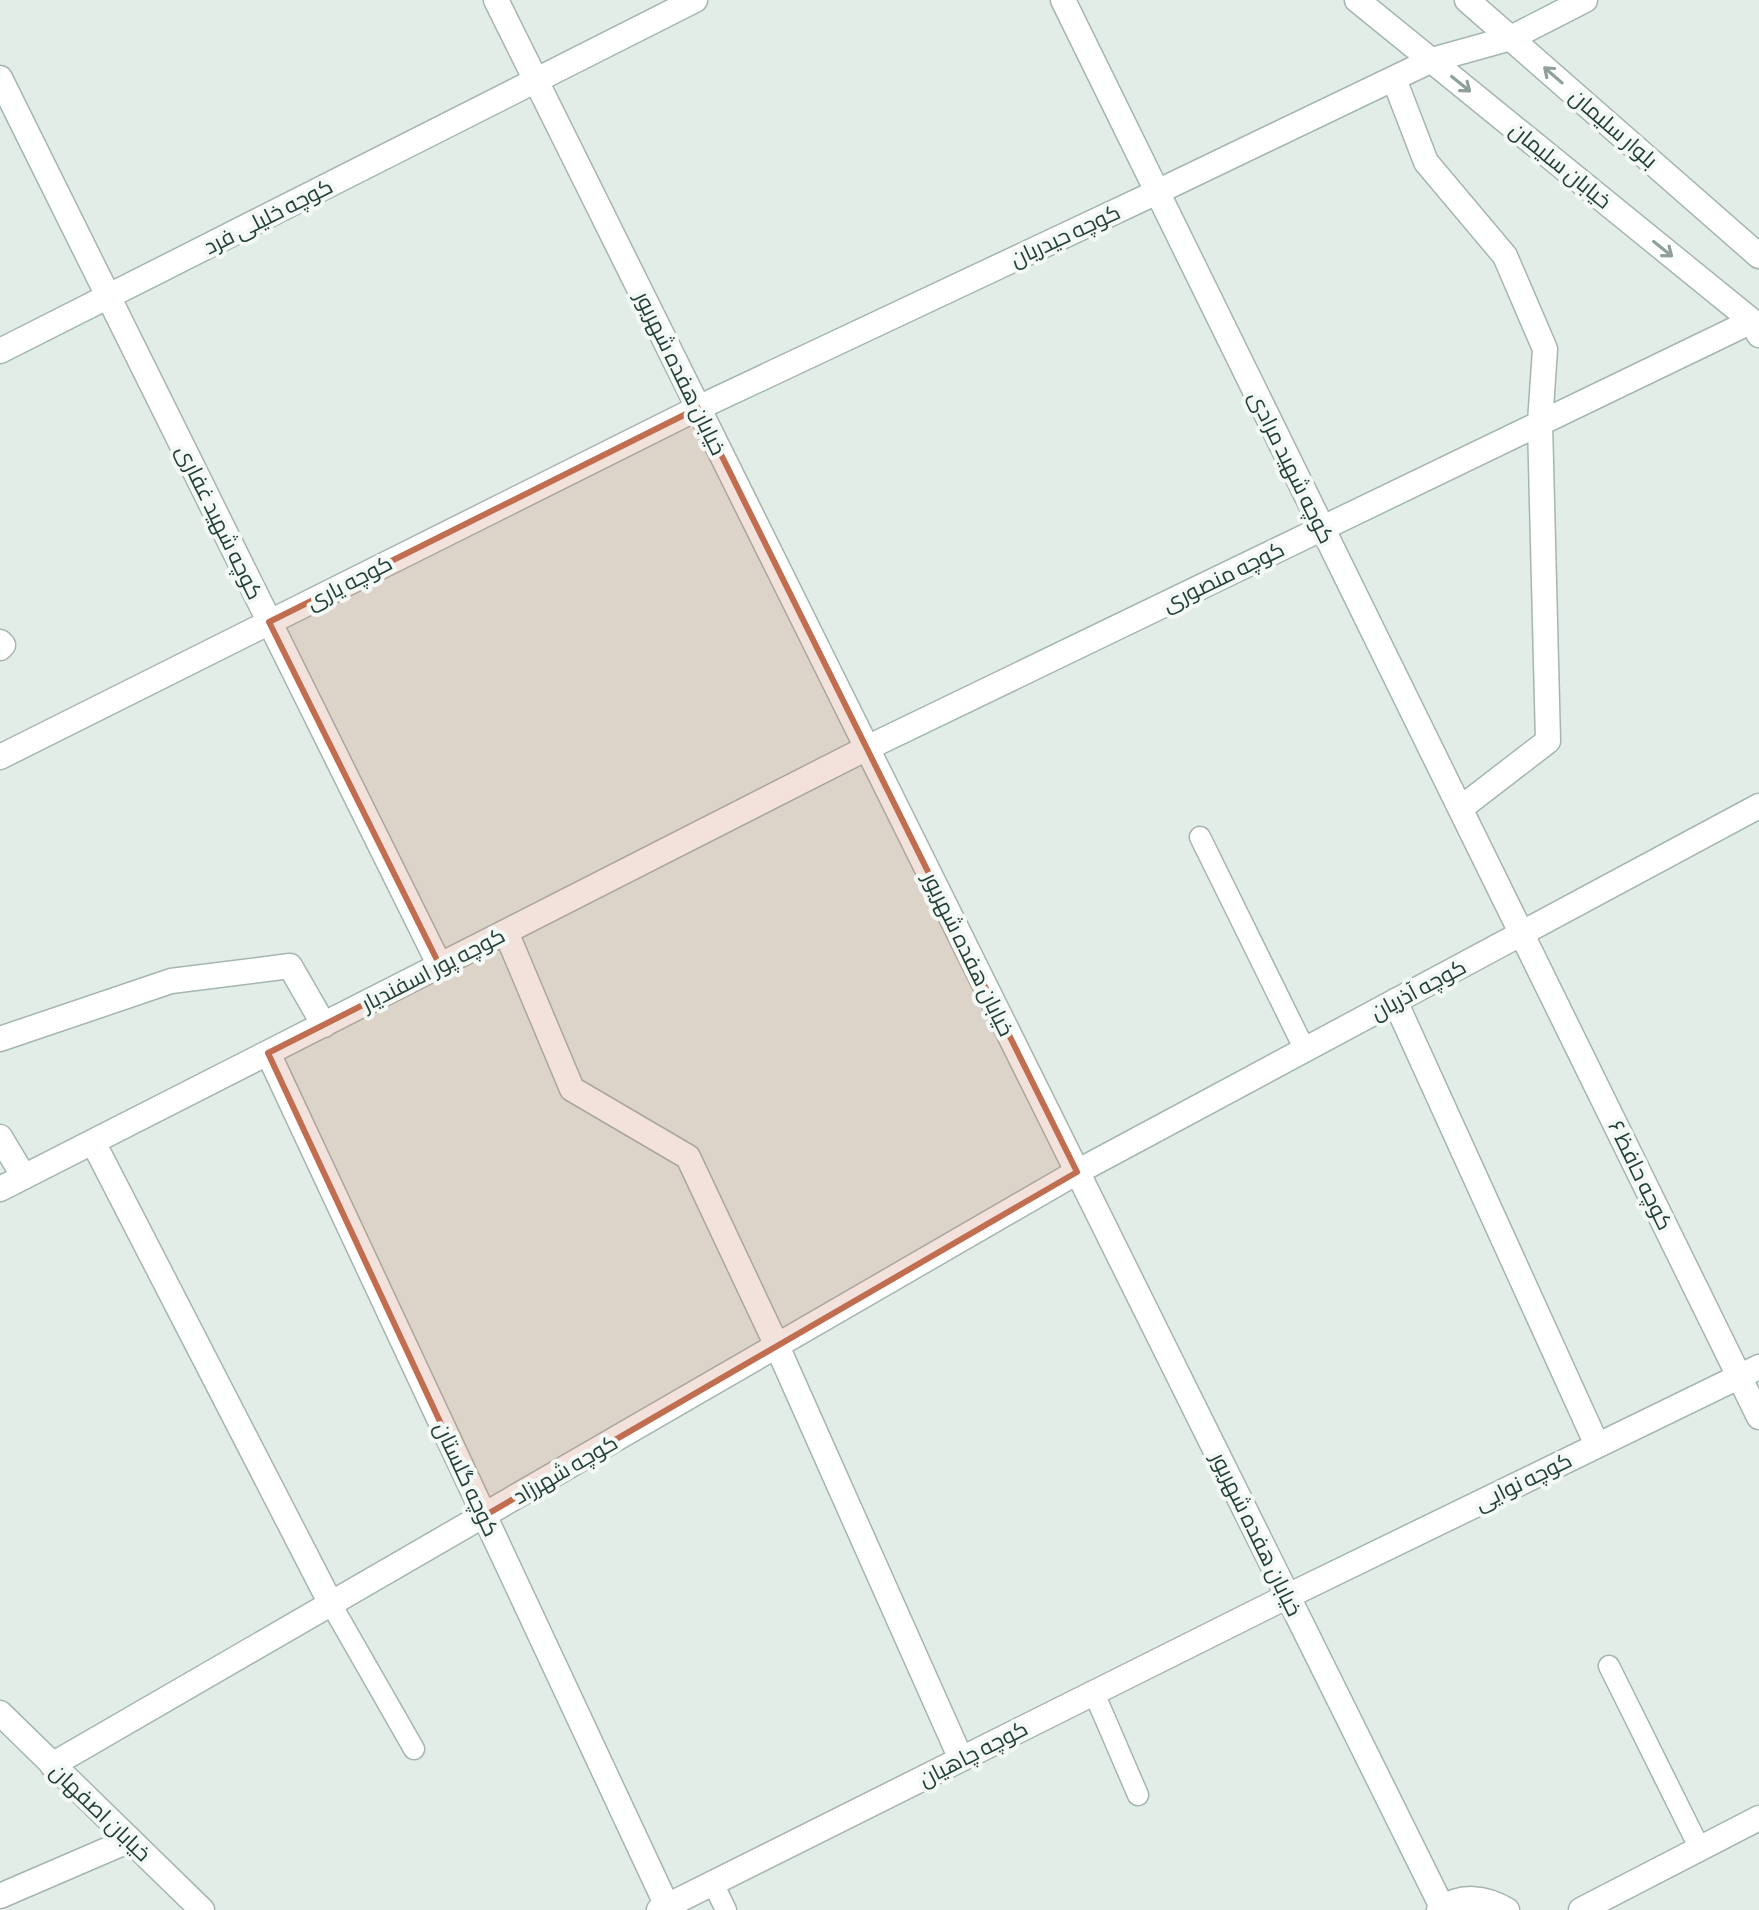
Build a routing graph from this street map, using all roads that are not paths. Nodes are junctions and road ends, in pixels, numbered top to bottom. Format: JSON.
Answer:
{"nodes":[{"id":1,"x":496,"y":0,"type":"edge"},
{"id":2,"x":695,"y":0,"type":"edge"},
{"id":3,"x":1063,"y":0,"type":"edge"},
{"id":4,"x":1357,"y":0,"type":"edge"},
{"id":5,"x":1467,"y":0,"type":"edge"},
{"id":6,"x":1585,"y":0,"type":"edge"},
{"id":7,"x":1511,"y":38,"type":"junction"},
{"id":8,"x":1432,"y":60,"type":"junction"},
{"id":9,"x":0,"y":78,"type":"edge"},
{"id":10,"x":1394,"y":79,"type":"junction"},
{"id":11,"x":535,"y":80,"type":"junction"},
{"id":12,"x":1157,"y":192,"type":"junction"},
{"id":13,"x":1759,"y":256,"type":"edge"},
{"id":14,"x":108,"y":297,"type":"junction"},
{"id":15,"x":1755,"y":328,"type":"edge"},
{"id":16,"x":0,"y":351,"type":"edge"},
{"id":17,"x":698,"y":408,"type":"junction"},
{"id":18,"x":1540,"y":423,"type":"junction"},
{"id":19,"x":1323,"y":528,"type":"junction"},
{"id":20,"x":269,"y":622,"type":"junction"},
{"id":21,"x":0,"y":642,"type":"edge"},
{"id":22,"x":0,"y":648,"type":"edge"},
{"id":23,"x":867,"y":748,"type":"junction"},
{"id":24,"x":0,"y":757,"type":"edge"},
{"id":25,"x":1759,"y":806,"type":"edge"},
{"id":26,"x":1461,"y":808,"type":"junction"},
{"id":27,"x":1200,"y":837,"type":"dead end"},
{"id":28,"x":506,"y":932,"type":"junction"},
{"id":29,"x":1522,"y":933,"type":"junction"},
{"id":30,"x":440,"y":966,"type":"junction"},
{"id":31,"x":1395,"y":1001,"type":"junction"},
{"id":32,"x":324,"y":1025,"type":"junction"},
{"id":33,"x":0,"y":1039,"type":"edge"},
{"id":34,"x":1305,"y":1050,"type":"junction"},
{"id":35,"x":268,"y":1053,"type":"junction"},
{"id":36,"x":0,"y":1137,"type":"edge"},
{"id":37,"x":93,"y":1142,"type":"junction"},
{"id":38,"x":1077,"y":1172,"type":"junction"},
{"id":39,"x":24,"y":1177,"type":"junction"},
{"id":40,"x":0,"y":1189,"type":"edge"},
{"id":41,"x":777,"y":1346,"type":"junction"},
{"id":42,"x":1749,"y":1372,"type":"edge"},
{"id":43,"x":1759,"y":1417,"type":"edge"},
{"id":44,"x":1597,"y":1445,"type":"junction"},
{"id":45,"x":484,"y":1516,"type":"junction"},
{"id":46,"x":1288,"y":1596,"type":"junction"},
{"id":47,"x":331,"y":1604,"type":"junction"},
{"id":48,"x":1609,"y":1666,"type":"dead end"},
{"id":49,"x":1094,"y":1693,"type":"junction"},
{"id":50,"x":0,"y":1713,"type":"edge"},
{"id":51,"x":414,"y":1749,"type":"dead end"},
{"id":52,"x":961,"y":1759,"type":"junction"},
{"id":53,"x":52,"y":1765,"type":"junction"},
{"id":54,"x":1138,"y":1795,"type":"dead end"},
{"id":55,"x":1759,"y":1818,"type":"edge"},
{"id":56,"x":130,"y":1840,"type":"junction"},
{"id":57,"x":1700,"y":1849,"type":"junction"},
{"id":58,"x":713,"y":1883,"type":"junction"},
{"id":59,"x":0,"y":1896,"type":"edge"},
{"id":60,"x":663,"y":1908,"type":"edge"},
{"id":61,"x":1440,"y":1909,"type":"edge"},
{"id":62,"x":202,"y":1910,"type":"edge"},
{"id":63,"x":726,"y":1910,"type":"edge"},
{"id":64,"x":1507,"y":1910,"type":"edge"},
{"id":65,"x":1581,"y":1910,"type":"edge"}],
"edges":[{"from":1,"to":11,"type":"street","name":"خیابان هفده شهریور"},
{"from":2,"to":11,"type":"street","name":"کوچه خلیلی فرد"},
{"from":3,"to":12,"type":"street","name":"کوچه شهید مرادی"},
{"from":4,"to":8,"type":"street","name":"خیابان سلیمان"},
{"from":5,"to":7,"type":"street","name":"بلوار سلیمان"},
{"from":6,"to":7,"type":"street","name":"کوچه حیدریان"},
{"from":7,"to":8,"type":"street","name":"کوچه حیدریان"},
{"from":13,"to":7,"type":"street","name":"بلوار سلیمان","one_way":true},
{"from":8,"to":10,"type":"street","name":"کوچه حیدریان"},
{"from":8,"to":15,"type":"street","name":"خیابان سلیمان","one_way":true},
{"from":9,"to":14,"type":"street","name":"کوچه شهید غفاری"},
{"from":10,"to":12,"type":"street","name":"کوچه حیدریان"},
{"from":10,"to":18,"type":"street"},
{"from":11,"to":14,"type":"street","name":"کوچه خلیلی فرد"},
{"from":11,"to":17,"type":"street","name":"خیابان هفده شهریور"},
{"from":12,"to":17,"type":"street","name":"کوچه حیدریان"},
{"from":12,"to":19,"type":"street","name":"کوچه شهید مرادی"},
{"from":14,"to":16,"type":"street","name":"کوچه خلیلی فرد"},
{"from":14,"to":20,"type":"street","name":"کوچه شهید غفاری"},
{"from":15,"to":18,"type":"street","name":"کوچه منصوری"},
{"from":17,"to":20,"type":"street","name":"کوچه یاری"},
{"from":17,"to":23,"type":"street","name":"خیابان هفده شهریور"},
{"from":18,"to":19,"type":"street","name":"کوچه منصوری"},
{"from":18,"to":26,"type":"street"},
{"from":19,"to":23,"type":"street","name":"کوچه منصوری"},
{"from":19,"to":26,"type":"street","name":"کوچه شهید مرادی"},
{"from":20,"to":24,"type":"street","name":"کوچه یاری"},
{"from":20,"to":30,"type":"street","name":"کوچه شهید غفاری"},
{"from":21,"to":22,"type":"street"},
{"from":23,"to":28,"type":"street","name":"کوچه پور اسفندیار"},
{"from":23,"to":38,"type":"street","name":"خیابان هفده شهریور"},
{"from":25,"to":29,"type":"street","name":"کوچه آذریان"},
{"from":26,"to":29,"type":"street","name":"کوچه شهید مرادی"},
{"from":27,"to":34,"type":"lane"},
{"from":28,"to":30,"type":"street","name":"کوچه پور اسفندیار"},
{"from":28,"to":41,"type":"street"},
{"from":29,"to":31,"type":"street","name":"کوچه آذریان"},
{"from":29,"to":42,"type":"street","name":"کوچه حافظ ۶"},
{"from":30,"to":32,"type":"street","name":"کوچه پور اسفندیار"},
{"from":31,"to":34,"type":"street","name":"کوچه آذریان"},
{"from":31,"to":44,"type":"street"},
{"from":32,"to":33,"type":"street"},
{"from":32,"to":35,"type":"street","name":"کوچه پور اسفندیار"},
{"from":34,"to":38,"type":"street","name":"کوچه آذریان"},
{"from":35,"to":37,"type":"street","name":"کوچه پور اسفندیار"},
{"from":35,"to":45,"type":"street","name":"کوچه گلستان"},
{"from":36,"to":39,"type":"street"},
{"from":37,"to":39,"type":"street","name":"کوچه پور اسفندیار"},
{"from":37,"to":47,"type":"street"},
{"from":38,"to":41,"type":"street","name":"کوچه شهرزاد"},
{"from":38,"to":46,"type":"street","name":"خیابان هفده شهریور"},
{"from":39,"to":40,"type":"street","name":"کوچه پور اسفندیار"},
{"from":41,"to":45,"type":"street","name":"کوچه شهرزاد"},
{"from":41,"to":52,"type":"street"},
{"from":42,"to":43,"type":"street","name":"کوچه حافظ ۶"},
{"from":42,"to":44,"type":"street","name":"کوچه نوایی"},
{"from":44,"to":46,"type":"street","name":"کوچه نوایی"},
{"from":45,"to":47,"type":"street","name":"کوچه شهرزاد"},
{"from":45,"to":60,"type":"street","name":"کوچه گلستان"},
{"from":46,"to":49,"type":"street","name":"کوچه چاهیان"},
{"from":46,"to":61,"type":"street","name":"خیابان هفده شهریور"},
{"from":47,"to":51,"type":"lane"},
{"from":47,"to":53,"type":"street","name":"کوچه شهرزاد"},
{"from":48,"to":57,"type":"lane"},
{"from":49,"to":52,"type":"street","name":"کوچه چاهیان"},
{"from":49,"to":54,"type":"lane"},
{"from":50,"to":53,"type":"street","name":"خیابان اصفهان"},
{"from":52,"to":58,"type":"street","name":"کوچه چاهیان"},
{"from":53,"to":56,"type":"street","name":"خیابان اصفهان"},
{"from":55,"to":57,"type":"street"},
{"from":56,"to":59,"type":"street"},
{"from":56,"to":62,"type":"street","name":"خیابان اصفهان"},
{"from":57,"to":65,"type":"street"},
{"from":58,"to":60,"type":"street","name":"کوچه چاهیان"},
{"from":58,"to":63,"type":"lane"},
{"from":61,"to":64,"type":"street"}]}
